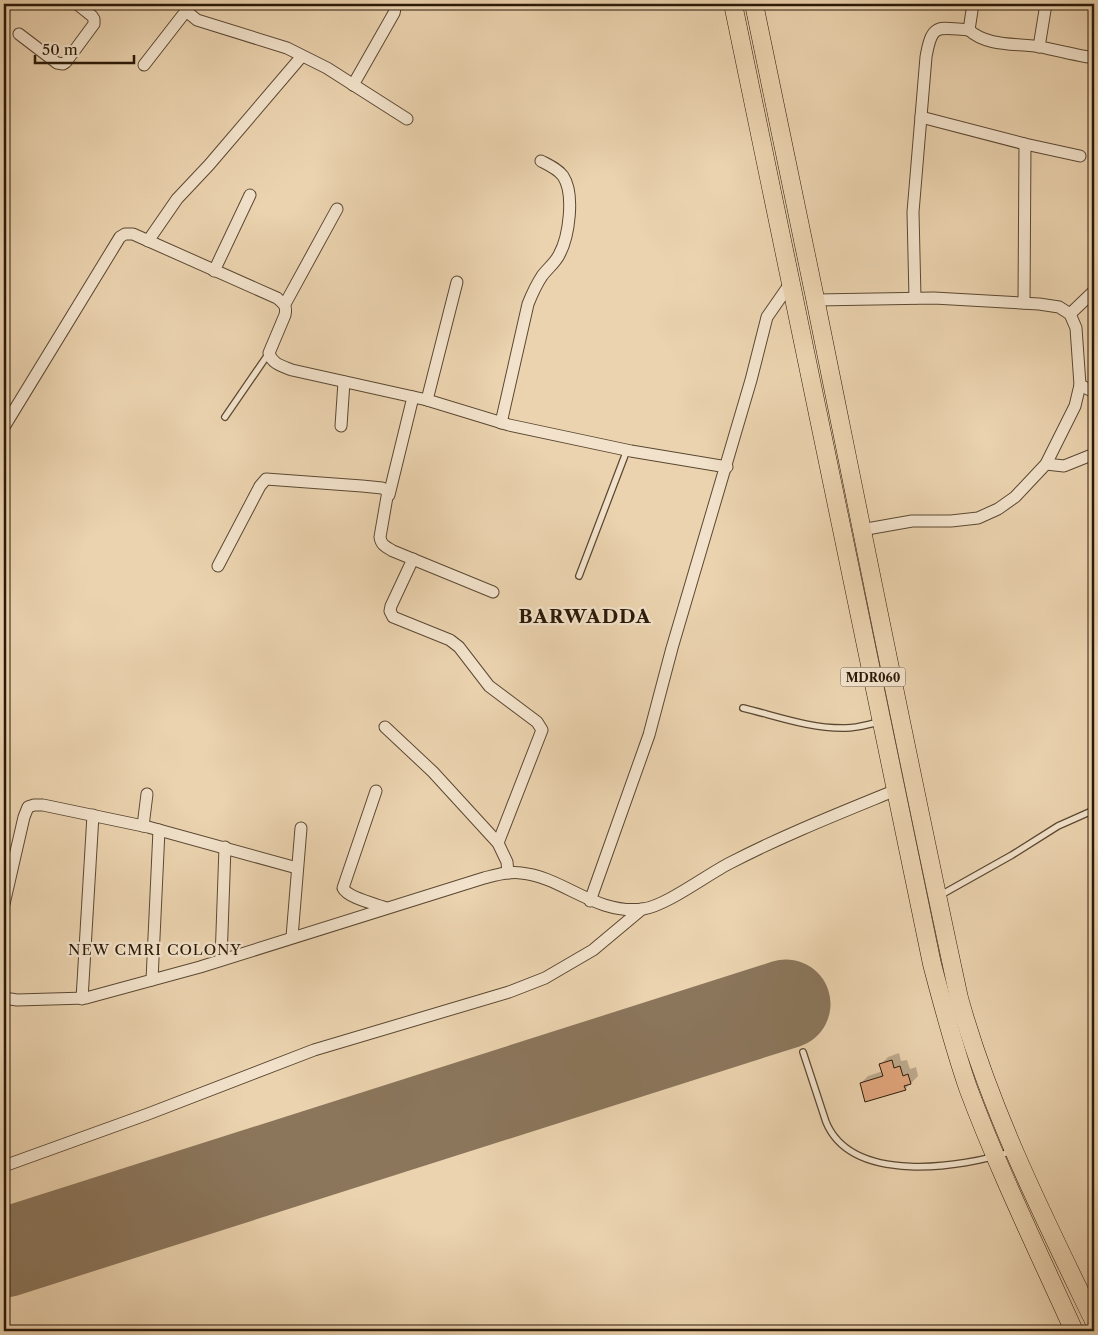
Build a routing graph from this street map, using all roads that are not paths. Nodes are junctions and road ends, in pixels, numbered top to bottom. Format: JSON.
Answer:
{"nodes":[{"id":1,"x":77,"y":4,"type":"edge"},
{"id":2,"x":396,"y":4,"type":"edge"},
{"id":3,"x":733,"y":4,"type":"edge"},
{"id":4,"x":754,"y":4,"type":"edge"},
{"id":5,"x":973,"y":4,"type":"edge"},
{"id":6,"x":1046,"y":4,"type":"edge"},
{"id":7,"x":185,"y":7,"type":"edge"},
{"id":8,"x":970,"y":30,"type":"junction"},
{"id":9,"x":19,"y":34,"type":"dead end"},
{"id":10,"x":1039,"y":47,"type":"junction"},
{"id":11,"x":302,"y":56,"type":"junction"},
{"id":12,"x":1094,"y":58,"type":"edge"},
{"id":13,"x":144,"y":65,"type":"dead end"},
{"id":14,"x":353,"y":85,"type":"junction"},
{"id":15,"x":921,"y":117,"type":"junction"},
{"id":16,"x":406,"y":119,"type":"dead end"},
{"id":17,"x":1025,"y":144,"type":"junction"},
{"id":18,"x":1080,"y":156,"type":"dead end"},
{"id":19,"x":541,"y":160,"type":"dead end"},
{"id":20,"x":250,"y":195,"type":"dead end"},
{"id":21,"x":338,"y":209,"type":"dead end"},
{"id":22,"x":148,"y":241,"type":"junction"},
{"id":23,"x":214,"y":271,"type":"junction"},
{"id":24,"x":792,"y":281,"type":"junction"},
{"id":25,"x":457,"y":282,"type":"dead end"},
{"id":26,"x":1094,"y":291,"type":"edge"},
{"id":27,"x":915,"y":298,"type":"junction"},
{"id":28,"x":816,"y":300,"type":"junction"},
{"id":29,"x":1024,"y":303,"type":"junction"},
{"id":30,"x":285,"y":304,"type":"junction"},
{"id":31,"x":1070,"y":314,"type":"junction"},
{"id":32,"x":269,"y":353,"type":"junction"},
{"id":33,"x":344,"y":382,"type":"junction"},
{"id":34,"x":1080,"y":385,"type":"junction"},
{"id":35,"x":1094,"y":392,"type":"edge"},
{"id":36,"x":413,"y":397,"type":"junction"},
{"id":37,"x":427,"y":400,"type":"junction"},
{"id":38,"x":225,"y":417,"type":"dead end"},
{"id":39,"x":501,"y":423,"type":"junction"},
{"id":40,"x":341,"y":426,"type":"dead end"},
{"id":41,"x":4,"y":427,"type":"edge"},
{"id":42,"x":627,"y":450,"type":"junction"},
{"id":43,"x":1094,"y":454,"type":"edge"},
{"id":44,"x":1046,"y":464,"type":"junction"},
{"id":45,"x":727,"y":467,"type":"junction"},
{"id":46,"x":389,"y":496,"type":"junction"},
{"id":47,"x":861,"y":530,"type":"junction"},
{"id":48,"x":413,"y":559,"type":"junction"},
{"id":49,"x":218,"y":566,"type":"dead end"},
{"id":50,"x":579,"y":576,"type":"dead end"},
{"id":51,"x":493,"y":592,"type":"dead end"},
{"id":52,"x":743,"y":708,"type":"dead end"},
{"id":53,"x":882,"y":722,"type":"junction"},
{"id":54,"x":386,"y":727,"type":"dead end"},
{"id":55,"x":896,"y":790,"type":"junction"},
{"id":56,"x":376,"y":791,"type":"dead end"},
{"id":57,"x":148,"y":794,"type":"dead end"},
{"id":58,"x":1094,"y":810,"type":"edge"},
{"id":59,"x":93,"y":815,"type":"junction"},
{"id":60,"x":143,"y":826,"type":"junction"},
{"id":61,"x":301,"y":828,"type":"dead end"},
{"id":62,"x":160,"y":830,"type":"junction"},
{"id":63,"x":498,"y":843,"type":"junction"},
{"id":64,"x":225,"y":847,"type":"junction"},
{"id":65,"x":297,"y":868,"type":"junction"},
{"id":66,"x":508,"y":873,"type":"junction"},
{"id":67,"x":938,"y":897,"type":"junction"},
{"id":68,"x":590,"y":901,"type":"junction"},
{"id":69,"x":920,"y":901,"type":"junction"},
{"id":70,"x":4,"y":904,"type":"edge"},
{"id":71,"x":386,"y":908,"type":"junction"},
{"id":72,"x":642,"y":909,"type":"junction"},
{"id":73,"x":292,"y":937,"type":"junction"},
{"id":74,"x":221,"y":960,"type":"junction"},
{"id":75,"x":152,"y":980,"type":"junction"},
{"id":76,"x":4,"y":998,"type":"edge"},
{"id":77,"x":82,"y":999,"type":"junction"},
{"id":78,"x":803,"y":1052,"type":"dead end"},
{"id":79,"x":1014,"y":1150,"type":"junction"},
{"id":80,"x":996,"y":1157,"type":"junction"},
{"id":81,"x":4,"y":1166,"type":"edge"},
{"id":82,"x":1094,"y":1321,"type":"edge"},
{"id":83,"x":1074,"y":1331,"type":"edge"}],
"edges":[{"from":1,"to":9,"type":"street"},
{"from":2,"to":14,"type":"street"},
{"from":3,"to":24,"type":"main road","number":"MDR060"},
{"from":4,"to":28,"type":"main road","number":"MDR060"},
{"from":5,"to":8,"type":"street"},
{"from":6,"to":10,"type":"street"},
{"from":7,"to":11,"type":"street"},
{"from":7,"to":13,"type":"street"},
{"from":8,"to":10,"type":"street"},
{"from":8,"to":15,"type":"street"},
{"from":10,"to":12,"type":"street"},
{"from":11,"to":14,"type":"street"},
{"from":11,"to":22,"type":"street"},
{"from":14,"to":16,"type":"street"},
{"from":15,"to":17,"type":"street"},
{"from":15,"to":27,"type":"street"},
{"from":17,"to":18,"type":"street"},
{"from":17,"to":29,"type":"street"},
{"from":19,"to":39,"type":"street"},
{"from":20,"to":23,"type":"street"},
{"from":21,"to":30,"type":"street"},
{"from":22,"to":23,"type":"street"},
{"from":22,"to":41,"type":"street"},
{"from":23,"to":30,"type":"street"},
{"from":24,"to":45,"type":"street"},
{"from":24,"to":53,"type":"main road","number":"MDR060"},
{"from":25,"to":37,"type":"street"},
{"from":26,"to":31,"type":"street"},
{"from":27,"to":28,"type":"street"},
{"from":27,"to":29,"type":"street"},
{"from":28,"to":47,"type":"main road","number":"MDR060"},
{"from":29,"to":31,"type":"street"},
{"from":30,"to":32,"type":"street"},
{"from":31,"to":34,"type":"street"},
{"from":32,"to":33,"type":"street"},
{"from":32,"to":38,"type":"lane"},
{"from":33,"to":36,"type":"street"},
{"from":33,"to":40,"type":"street"},
{"from":34,"to":35,"type":"street"},
{"from":34,"to":44,"type":"street"},
{"from":36,"to":37,"type":"street"},
{"from":36,"to":46,"type":"street"},
{"from":37,"to":39,"type":"street"},
{"from":39,"to":42,"type":"street"},
{"from":42,"to":45,"type":"street"},
{"from":42,"to":50,"type":"lane"},
{"from":43,"to":44,"type":"street"},
{"from":44,"to":47,"type":"street"},
{"from":45,"to":68,"type":"street"},
{"from":46,"to":48,"type":"street"},
{"from":46,"to":49,"type":"street"},
{"from":47,"to":67,"type":"main road","number":"MDR060"},
{"from":48,"to":51,"type":"street"},
{"from":48,"to":63,"type":"street"},
{"from":52,"to":53,"type":"lane"},
{"from":53,"to":55,"type":"main road","number":"MDR060"},
{"from":54,"to":63,"type":"street"},
{"from":55,"to":69,"type":"main road","number":"MDR060"},
{"from":55,"to":72,"type":"street"},
{"from":56,"to":71,"type":"street"},
{"from":57,"to":60,"type":"street"},
{"from":58,"to":67,"type":"lane"},
{"from":59,"to":60,"type":"street"},
{"from":59,"to":70,"type":"street"},
{"from":59,"to":77,"type":"street"},
{"from":60,"to":62,"type":"street"},
{"from":61,"to":65,"type":"street"},
{"from":62,"to":64,"type":"street"},
{"from":62,"to":75,"type":"street"},
{"from":63,"to":66,"type":"street"},
{"from":64,"to":65,"type":"street"},
{"from":64,"to":74,"type":"street"},
{"from":65,"to":73,"type":"street"},
{"from":66,"to":68,"type":"street"},
{"from":66,"to":71,"type":"street"},
{"from":67,"to":69,"type":"lane"},
{"from":67,"to":79,"type":"main road","number":"MDR060"},
{"from":68,"to":72,"type":"street"},
{"from":69,"to":80,"type":"main road","number":"MDR060"},
{"from":71,"to":73,"type":"street"},
{"from":72,"to":81,"type":"street"},
{"from":73,"to":74,"type":"street"},
{"from":74,"to":75,"type":"street"},
{"from":75,"to":77,"type":"street"},
{"from":76,"to":77,"type":"street"},
{"from":78,"to":80,"type":"lane"},
{"from":79,"to":80,"type":"lane"},
{"from":79,"to":82,"type":"main road","number":"MDR060"},
{"from":80,"to":83,"type":"main road","number":"MDR060"}]}
